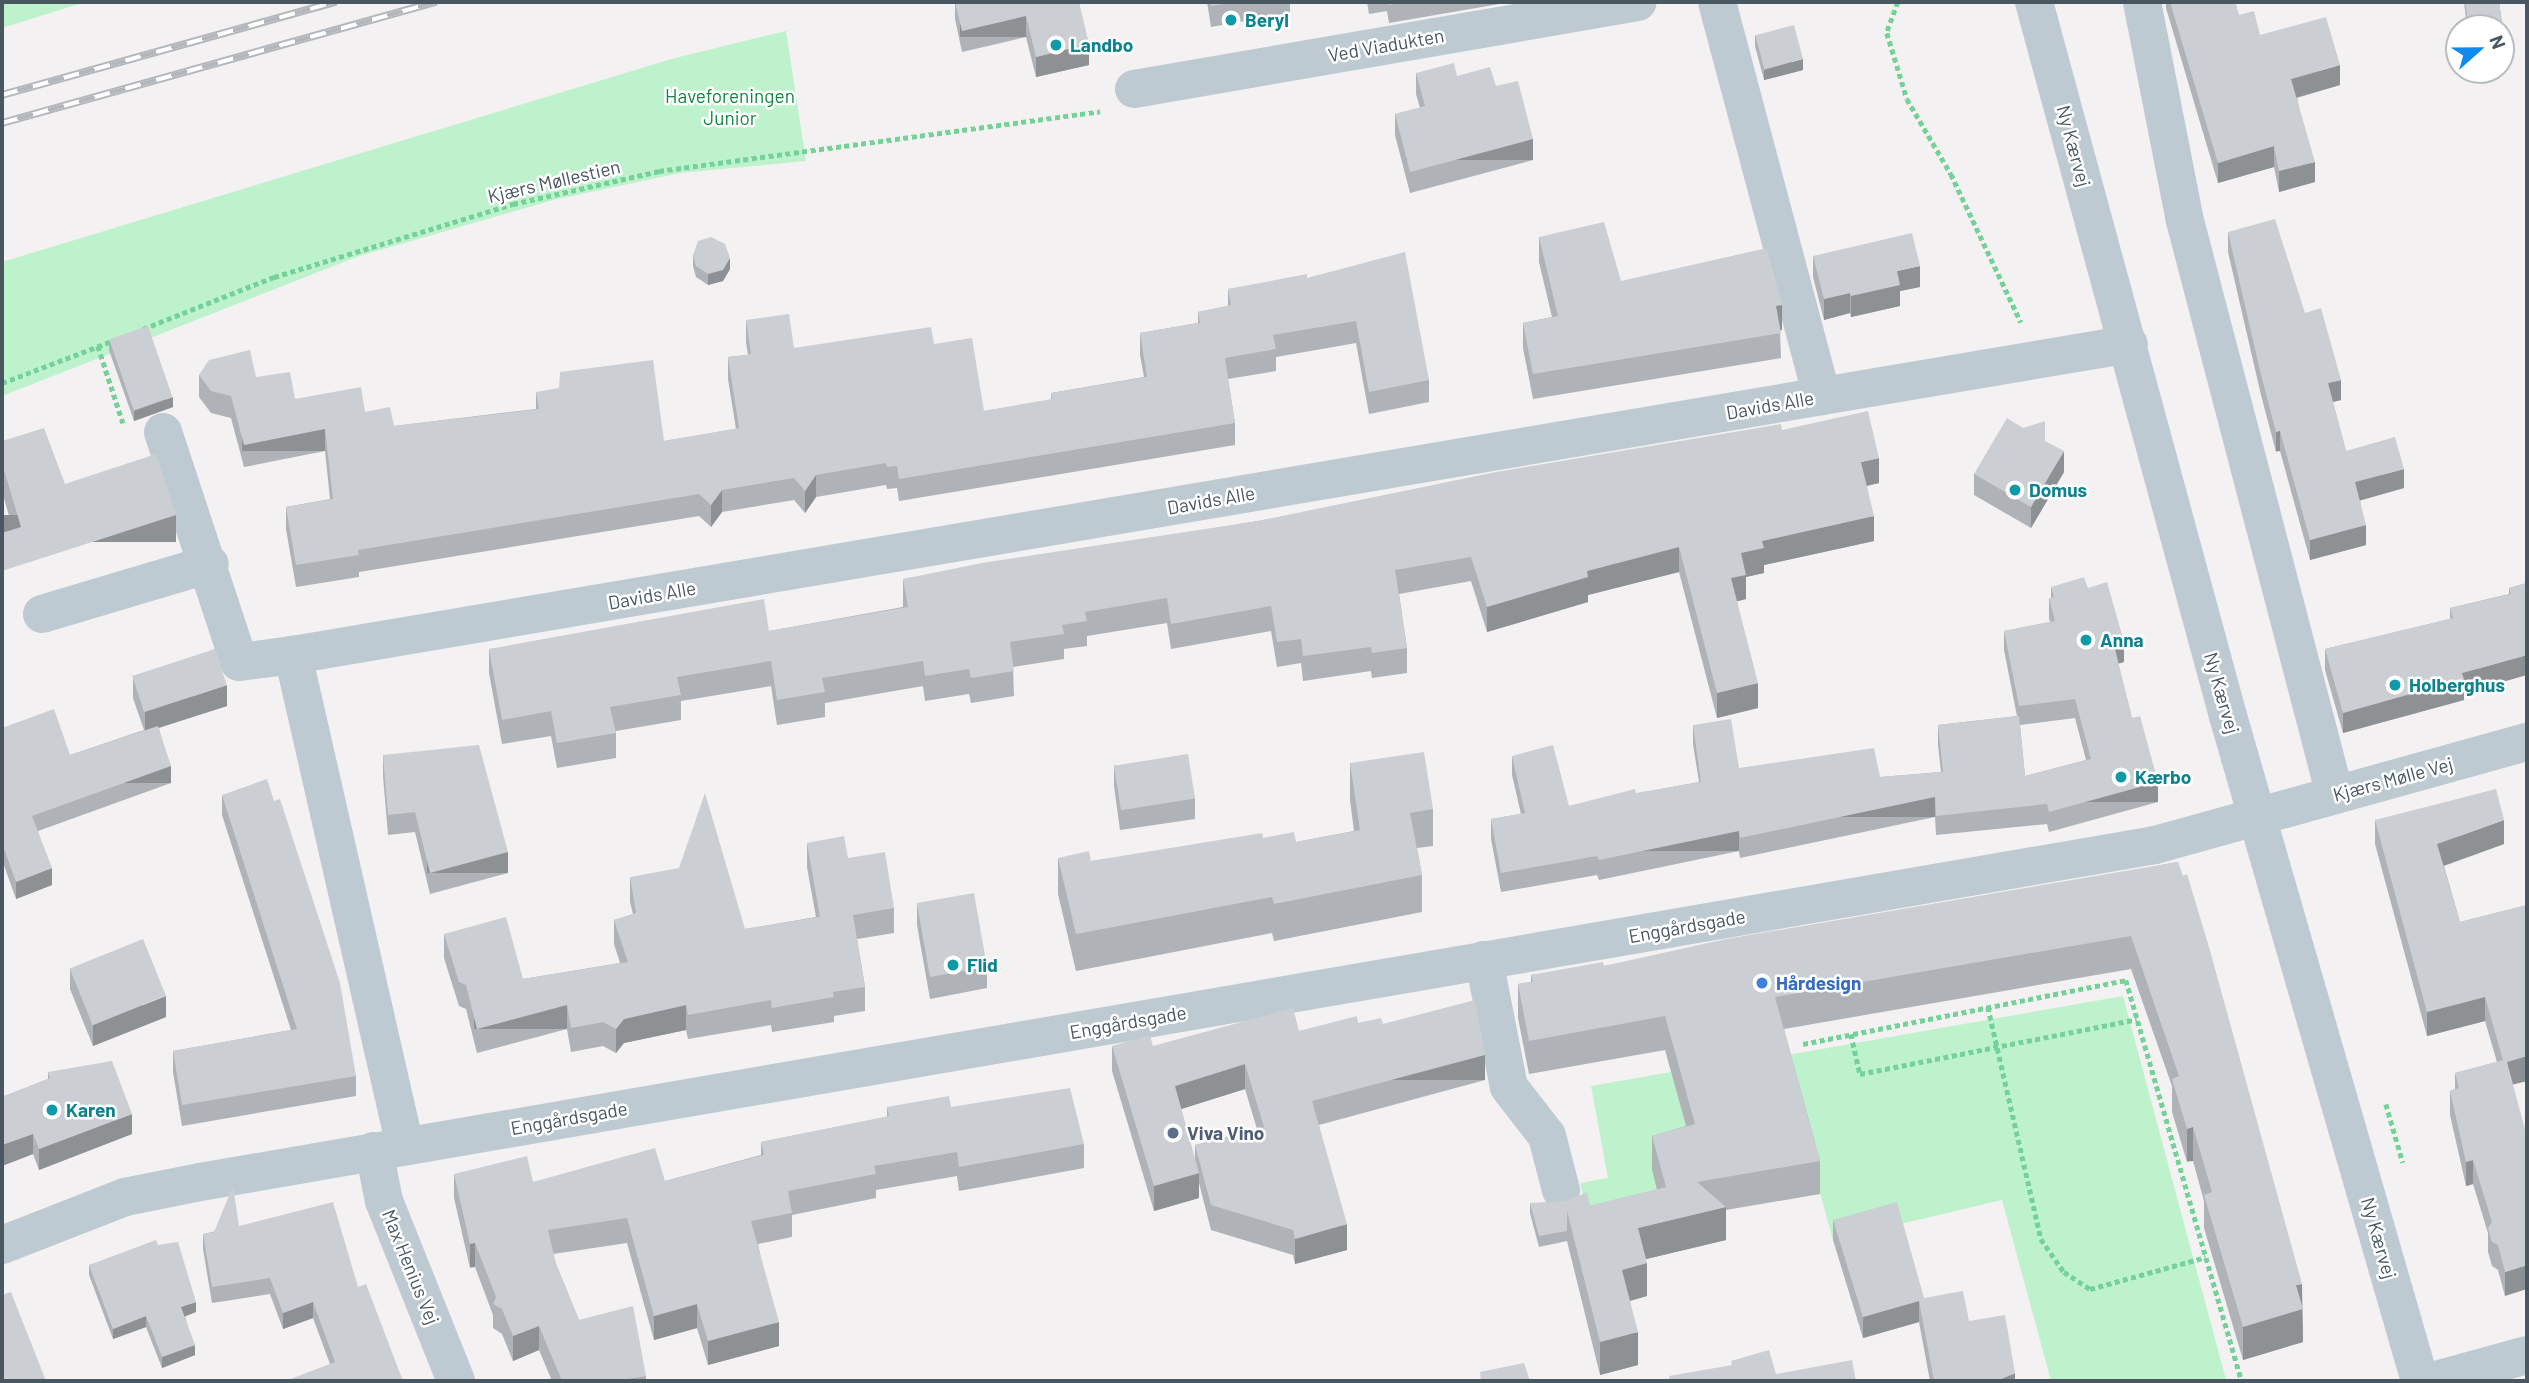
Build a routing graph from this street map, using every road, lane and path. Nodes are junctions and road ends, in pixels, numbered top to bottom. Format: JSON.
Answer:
{"nodes":[{"id":1,"x":1638,"y":2,"type":"edge"},
{"id":2,"x":1717,"y":2,"type":"edge"},
{"id":3,"x":1898,"y":2,"type":"edge"},
{"id":4,"x":2034,"y":2,"type":"edge"},
{"id":5,"x":2142,"y":2,"type":"edge"},
{"id":6,"x":1122,"y":99,"type":"joint"},
{"id":7,"x":136,"y":331,"type":"edge"},
{"id":8,"x":124,"y":336,"type":"edge"},
{"id":9,"x":2129,"y":344,"type":"junction"},
{"id":10,"x":98,"y":346,"type":"junction"},
{"id":11,"x":2036,"y":359,"type":"junction"},
{"id":12,"x":2,"y":383,"type":"edge"},
{"id":13,"x":1822,"y":396,"type":"junction"},
{"id":14,"x":167,"y":442,"type":"joint"},
{"id":15,"x":210,"y":564,"type":"junction"},
{"id":16,"x":42,"y":614,"type":"dead end"},
{"id":17,"x":293,"y":655,"type":"junction"},
{"id":18,"x":2527,"y":742,"type":"edge"},
{"id":19,"x":2335,"y":794,"type":"junction"},
{"id":20,"x":2259,"y":816,"type":"junction"},
{"id":21,"x":1484,"y":960,"type":"junction"},
{"id":22,"x":1988,"y":1007,"type":"junction"},
{"id":23,"x":2137,"y":1019,"type":"junction"},
{"id":24,"x":1851,"y":1034,"type":"junction"},
{"id":25,"x":1803,"y":1044,"type":"dead end"},
{"id":26,"x":1995,"y":1046,"type":"junction"},
{"id":27,"x":389,"y":1149,"type":"junction"},
{"id":28,"x":1561,"y":1190,"type":"dead end"},
{"id":29,"x":2,"y":1245,"type":"edge"},
{"id":30,"x":2206,"y":1257,"type":"junction"},
{"id":31,"x":2527,"y":1355,"type":"edge"},
{"id":32,"x":456,"y":1381,"type":"edge"},
{"id":33,"x":2242,"y":1381,"type":"edge"},
{"id":34,"x":2420,"y":1381,"type":"edge"},
{"id":35,"x":2432,"y":1381,"type":"edge"}],
"edges":[{"from":1,"to":6,"type":"street","name":"Ved Viadukten"},
{"from":2,"to":13,"type":"street"},
{"from":3,"to":11,"type":"path"},
{"from":4,"to":9,"type":"street","name":"Ny Kærvej"},
{"from":5,"to":19,"type":"street"},
{"from":6,"to":7,"type":"path","name":"Kjærs Møllestien"},
{"from":8,"to":10,"type":"path"},
{"from":9,"to":11,"type":"street","name":"Davids Alle"},
{"from":9,"to":20,"type":"street","name":"Ny Kærvej"},
{"from":10,"to":12,"type":"path"},
{"from":10,"to":14,"type":"path"},
{"from":11,"to":13,"type":"street","name":"Davids Alle"},
{"from":13,"to":17,"type":"street","name":"Davids Alle"},
{"from":14,"to":15,"type":"street","name":"Davids Alle"},
{"from":15,"to":16,"type":"street"},
{"from":15,"to":17,"type":"street","name":"Davids Alle"},
{"from":17,"to":27,"type":"street"},
{"from":18,"to":19,"type":"street","name":"Kjærs Mølle Vej"},
{"from":19,"to":20,"type":"street","name":"Kjærs Mølle Vej"},
{"from":20,"to":21,"type":"street","name":"Enggårdsgade"},
{"from":20,"to":34,"type":"street","name":"Ny Kærvej"},
{"from":21,"to":27,"type":"street","name":"Enggårdsgade"},
{"from":21,"to":28,"type":"street"},
{"from":22,"to":23,"type":"path"},
{"from":22,"to":24,"type":"path"},
{"from":22,"to":26,"type":"path"},
{"from":23,"to":26,"type":"path"},
{"from":23,"to":30,"type":"path"},
{"from":24,"to":25,"type":"path"},
{"from":24,"to":26,"type":"path"},
{"from":26,"to":30,"type":"path"},
{"from":27,"to":29,"type":"street","name":"Enggårdsgade"},
{"from":27,"to":32,"type":"street","name":"Max Henius Vej"},
{"from":30,"to":33,"type":"path"},
{"from":31,"to":35,"type":"street"}]}
